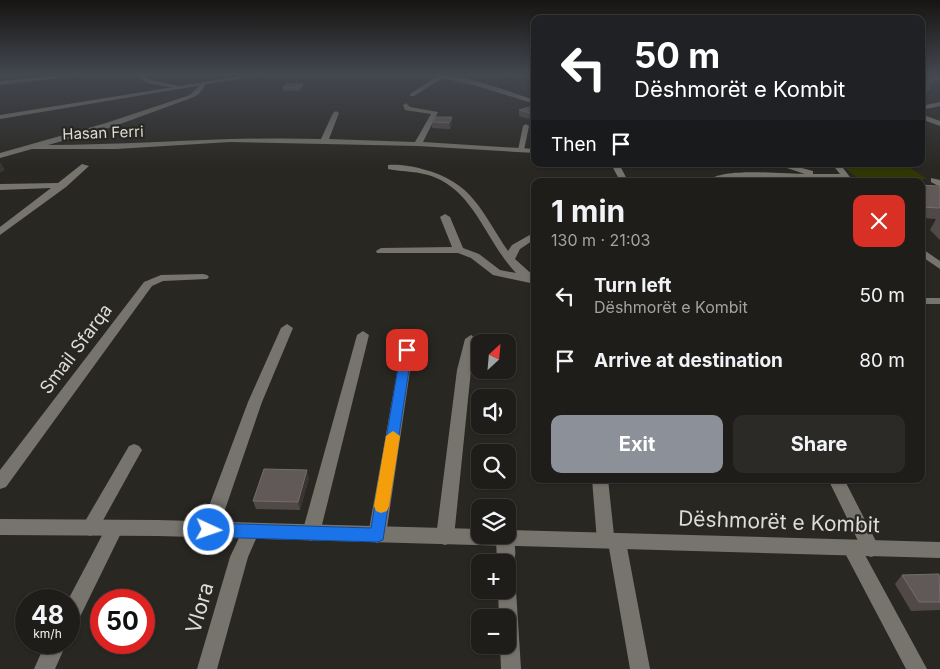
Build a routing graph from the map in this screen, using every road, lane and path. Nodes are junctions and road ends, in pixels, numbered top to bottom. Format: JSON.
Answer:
{"nodes":[{"id":1,"x":65,"y":106,"type":"edge"},
{"id":2,"x":163,"y":106,"type":"edge"},
{"id":3,"x":406,"y":106,"type":"edge"},
{"id":4,"x":336,"y":113,"type":"dead end"},
{"id":5,"x":0,"y":117,"type":"edge"},
{"id":6,"x":925,"y":118,"type":"edge"},
{"id":7,"x":940,"y":124,"type":"edge"},
{"id":8,"x":526,"y":126,"type":"dead end"},
{"id":9,"x":324,"y":141,"type":"junction"},
{"id":10,"x":418,"y":144,"type":"junction"},
{"id":11,"x":33,"y":147,"type":"junction"},
{"id":12,"x":521,"y":150,"type":"junction"},
{"id":13,"x":531,"y":151,"type":"edge"},
{"id":14,"x":0,"y":156,"type":"edge"},
{"id":15,"x":85,"y":166,"type":"dead end"},
{"id":16,"x":391,"y":167,"type":"dead end"},
{"id":17,"x":616,"y":167,"type":"edge"},
{"id":18,"x":789,"y":167,"type":"edge"},
{"id":19,"x":838,"y":167,"type":"edge"},
{"id":20,"x":824,"y":177,"type":"junction"},
{"id":21,"x":622,"y":178,"type":"edge"},
{"id":22,"x":716,"y":178,"type":"edge"},
{"id":23,"x":836,"y":178,"type":"edge"},
{"id":24,"x":846,"y":178,"type":"edge"},
{"id":25,"x":63,"y":185,"type":"junction"},
{"id":26,"x":0,"y":187,"type":"edge"},
{"id":27,"x":445,"y":217,"type":"dead end"},
{"id":28,"x":0,"y":232,"type":"edge"},
{"id":29,"x":531,"y":238,"type":"edge"},
{"id":30,"x":459,"y":250,"type":"junction"},
{"id":31,"x":381,"y":251,"type":"dead end"},
{"id":32,"x":925,"y":254,"type":"edge"},
{"id":33,"x":509,"y":259,"type":"junction"},
{"id":34,"x":940,"y":266,"type":"edge"},
{"id":35,"x":203,"y":277,"type":"dead end"},
{"id":36,"x":531,"y":279,"type":"edge"},
{"id":37,"x":531,"y":280,"type":"edge"},
{"id":38,"x":925,"y":301,"type":"edge"},
{"id":39,"x":940,"y":302,"type":"edge"},
{"id":40,"x":287,"y":328,"type":"dead end"},
{"id":41,"x":363,"y":335,"type":"dead end"},
{"id":42,"x":471,"y":339,"type":"dead end"},
{"id":43,"x":407,"y":350,"type":"dead end"},
{"id":44,"x":134,"y":450,"type":"dead end"},
{"id":45,"x":0,"y":482,"type":"edge"},
{"id":46,"x":601,"y":483,"type":"edge"},
{"id":47,"x":837,"y":483,"type":"edge"},
{"id":48,"x":0,"y":527,"type":"edge"},
{"id":49,"x":90,"y":528,"type":"junction"},
{"id":50,"x":114,"y":529,"type":"junction"},
{"id":51,"x":209,"y":530,"type":"junction"},
{"id":52,"x":250,"y":532,"type":"junction"},
{"id":53,"x":311,"y":533,"type":"junction"},
{"id":54,"x":377,"y":535,"type":"junction"},
{"id":55,"x":445,"y":537,"type":"junction"},
{"id":56,"x":471,"y":538,"type":"edge"},
{"id":57,"x":516,"y":539,"type":"edge"},
{"id":58,"x":612,"y":542,"type":"junction"},
{"id":59,"x":861,"y":549,"type":"junction"},
{"id":60,"x":940,"y":550,"type":"edge"},
{"id":61,"x":80,"y":596,"type":"edge"},
{"id":62,"x":508,"y":599,"type":"edge"},
{"id":63,"x":51,"y":654,"type":"edge"},
{"id":64,"x":44,"y":669,"type":"edge"},
{"id":65,"x":207,"y":669,"type":"edge"},
{"id":66,"x":511,"y":669,"type":"edge"},
{"id":67,"x":640,"y":669,"type":"edge"},
{"id":68,"x":917,"y":669,"type":"edge"}],
"edges":[{"from":1,"to":5,"type":"street"},
{"from":2,"to":11,"type":"street"},
{"from":3,"to":10,"type":"street"},
{"from":4,"to":9,"type":"street"},
{"from":6,"to":7,"type":"street"},
{"from":8,"to":12,"type":"lane"},
{"from":9,"to":10,"type":"street","name":"Hasan Ferri"},
{"from":9,"to":11,"type":"street","name":"Hasan Ferri"},
{"from":10,"to":12,"type":"street","name":"Hasan Ferri"},
{"from":11,"to":14,"type":"street"},
{"from":12,"to":13,"type":"street","name":"Hasan Ferri"},
{"from":15,"to":25,"type":"street"},
{"from":16,"to":33,"type":"street"},
{"from":17,"to":21,"type":"street"},
{"from":18,"to":20,"type":"street"},
{"from":19,"to":24,"type":"street"},
{"from":20,"to":22,"type":"street"},
{"from":20,"to":23,"type":"street"},
{"from":25,"to":26,"type":"street"},
{"from":25,"to":28,"type":"street"},
{"from":27,"to":30,"type":"street"},
{"from":29,"to":33,"type":"street"},
{"from":30,"to":31,"type":"street"},
{"from":30,"to":37,"type":"street"},
{"from":32,"to":34,"type":"street"},
{"from":33,"to":36,"type":"street"},
{"from":35,"to":45,"type":"street","name":"Smail Sfarqa"},
{"from":38,"to":39,"type":"street"},
{"from":40,"to":51,"type":"street"},
{"from":41,"to":53,"type":"street"},
{"from":42,"to":55,"type":"street"},
{"from":43,"to":54,"type":"street"},
{"from":44,"to":49,"type":"street"},
{"from":46,"to":58,"type":"street"},
{"from":47,"to":59,"type":"street"},
{"from":48,"to":49,"type":"street","name":"Dëshmorët e Kombit"},
{"from":49,"to":50,"type":"street","name":"Dëshmorët e Kombit"},
{"from":50,"to":51,"type":"street","name":"Dëshmorët e Kombit"},
{"from":50,"to":61,"type":"street"},
{"from":51,"to":52,"type":"street","name":"Dëshmorët e Kombit"},
{"from":52,"to":53,"type":"street","name":"Dëshmorët e Kombit"},
{"from":52,"to":65,"type":"street","name":"Vlora"},
{"from":53,"to":54,"type":"street","name":"Dëshmorët e Kombit"},
{"from":54,"to":55,"type":"street","name":"Dëshmorët e Kombit"},
{"from":55,"to":56,"type":"street","name":"Dëshmorët e Kombit"},
{"from":57,"to":58,"type":"street","name":"Dëshmorët e Kombit"},
{"from":58,"to":59,"type":"street","name":"Dëshmorët e Kombit"},
{"from":58,"to":67,"type":"street"},
{"from":59,"to":60,"type":"street","name":"Dëshmorët e Kombit"},
{"from":59,"to":68,"type":"street"},
{"from":62,"to":66,"type":"street"},
{"from":63,"to":64,"type":"street"}]}
